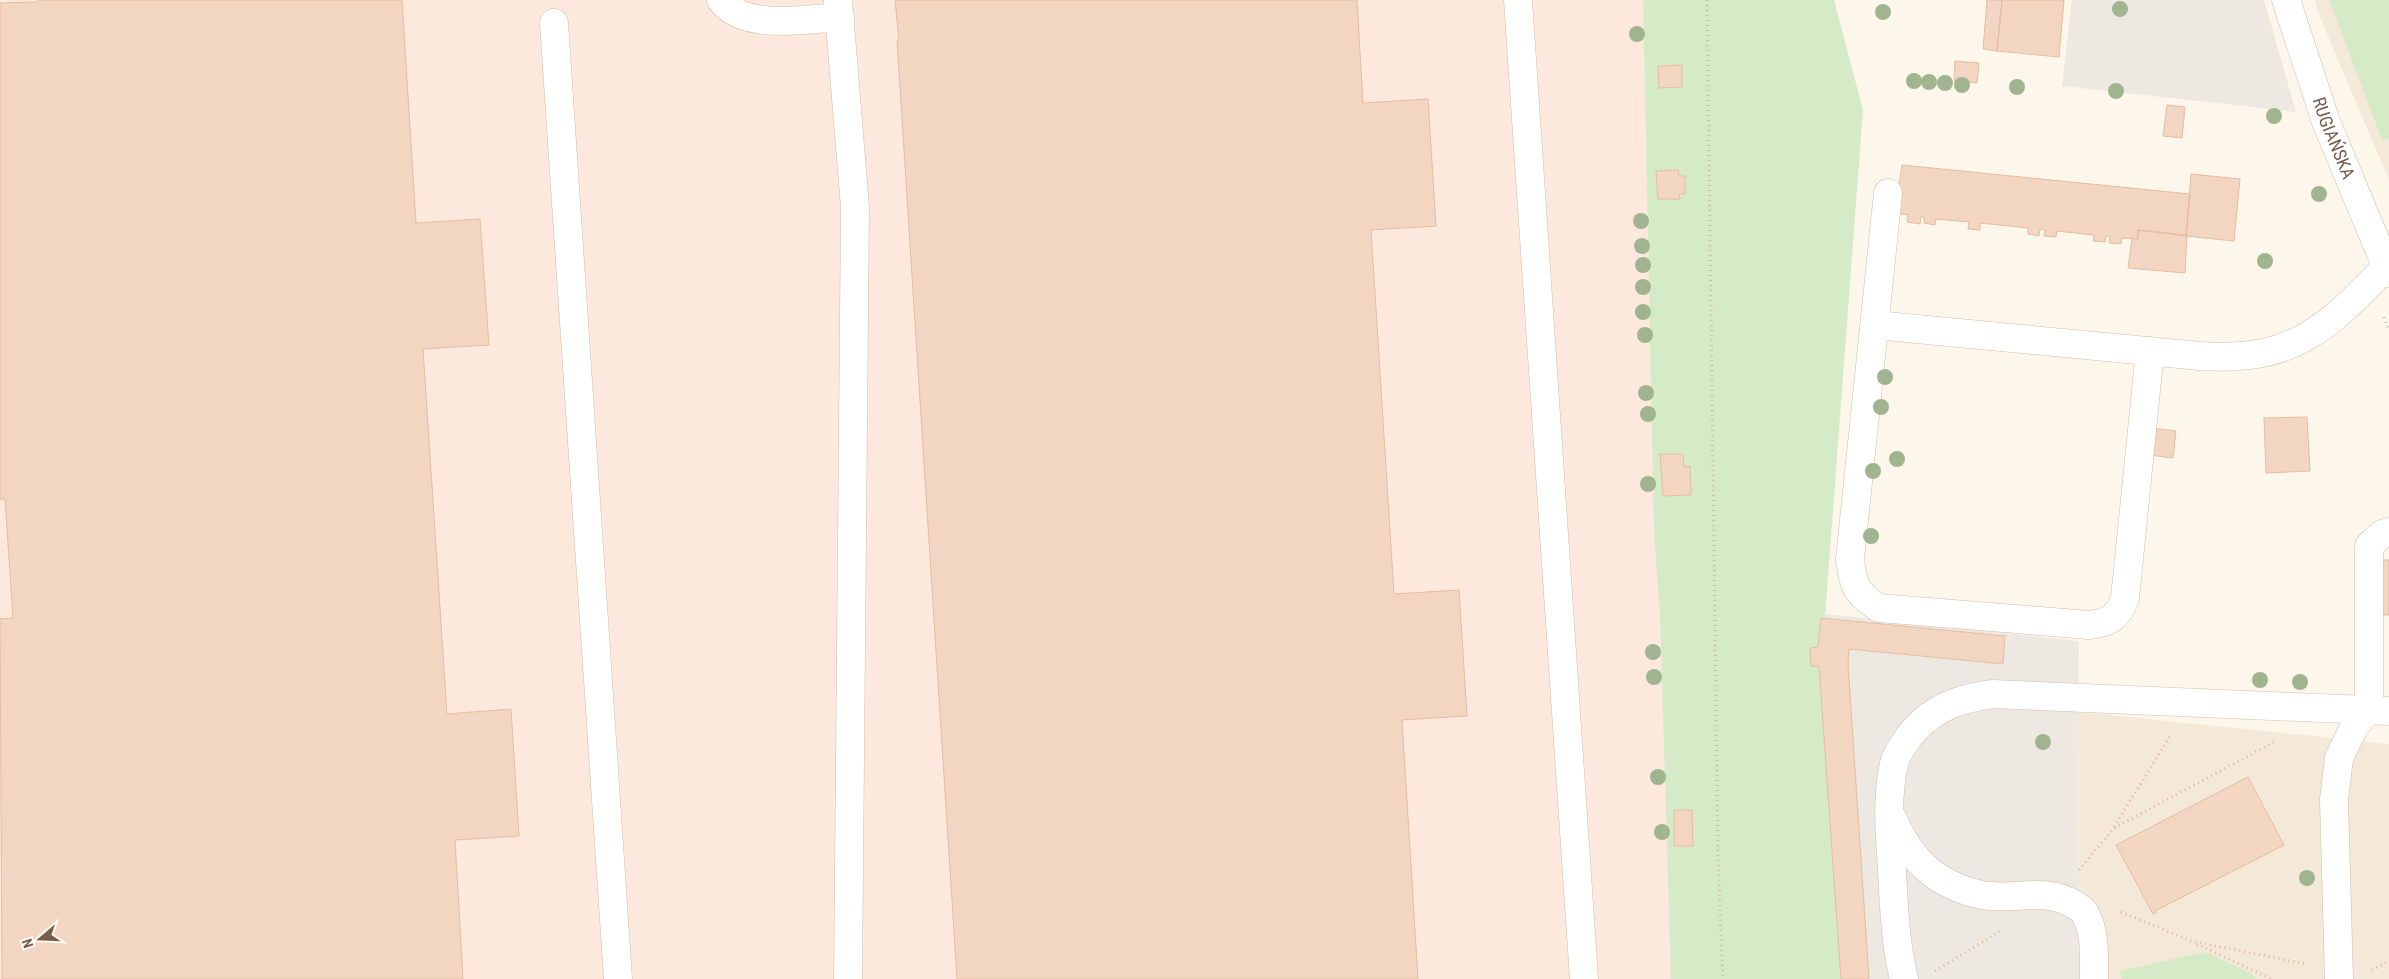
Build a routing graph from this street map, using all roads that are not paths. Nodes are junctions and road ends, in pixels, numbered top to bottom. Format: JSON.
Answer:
{"nodes":[{"id":1,"x":721,"y":0,"type":"edge"},
{"id":2,"x":1518,"y":0,"type":"edge"},
{"id":3,"x":2286,"y":0,"type":"edge"},
{"id":4,"x":839,"y":8,"type":"edge"},
{"id":5,"x":554,"y":23,"type":"dead end"},
{"id":6,"x":1888,"y":193,"type":"dead end"},
{"id":7,"x":2388,"y":270,"type":"edge"},
{"id":8,"x":1875,"y":325,"type":"junction"},
{"id":9,"x":2150,"y":351,"type":"junction"},
{"id":10,"x":2389,"y":532,"type":"edge"},
{"id":11,"x":2379,"y":710,"type":"edge"},
{"id":12,"x":1890,"y":811,"type":"junction"},
{"id":13,"x":2339,"y":975,"type":"edge"},
{"id":14,"x":1917,"y":976,"type":"edge"},
{"id":15,"x":618,"y":979,"type":"edge"},
{"id":16,"x":848,"y":979,"type":"edge"},
{"id":17,"x":1584,"y":979,"type":"edge"},
{"id":18,"x":2094,"y":979,"type":"edge"}],
"edges":[{"from":1,"to":4,"type":"street"},
{"from":2,"to":17,"type":"street"},
{"from":3,"to":7,"type":"street","name":"RUGIAŃSKA"},
{"from":4,"to":16,"type":"street"},
{"from":5,"to":15,"type":"street"},
{"from":6,"to":8,"type":"street"},
{"from":7,"to":9,"type":"street"},
{"from":8,"to":9,"type":"street"},
{"from":8,"to":9,"type":"street"},
{"from":10,"to":11,"type":"street"},
{"from":11,"to":12,"type":"street"},
{"from":11,"to":13,"type":"street"},
{"from":12,"to":14,"type":"street"},
{"from":12,"to":18,"type":"street"}]}
